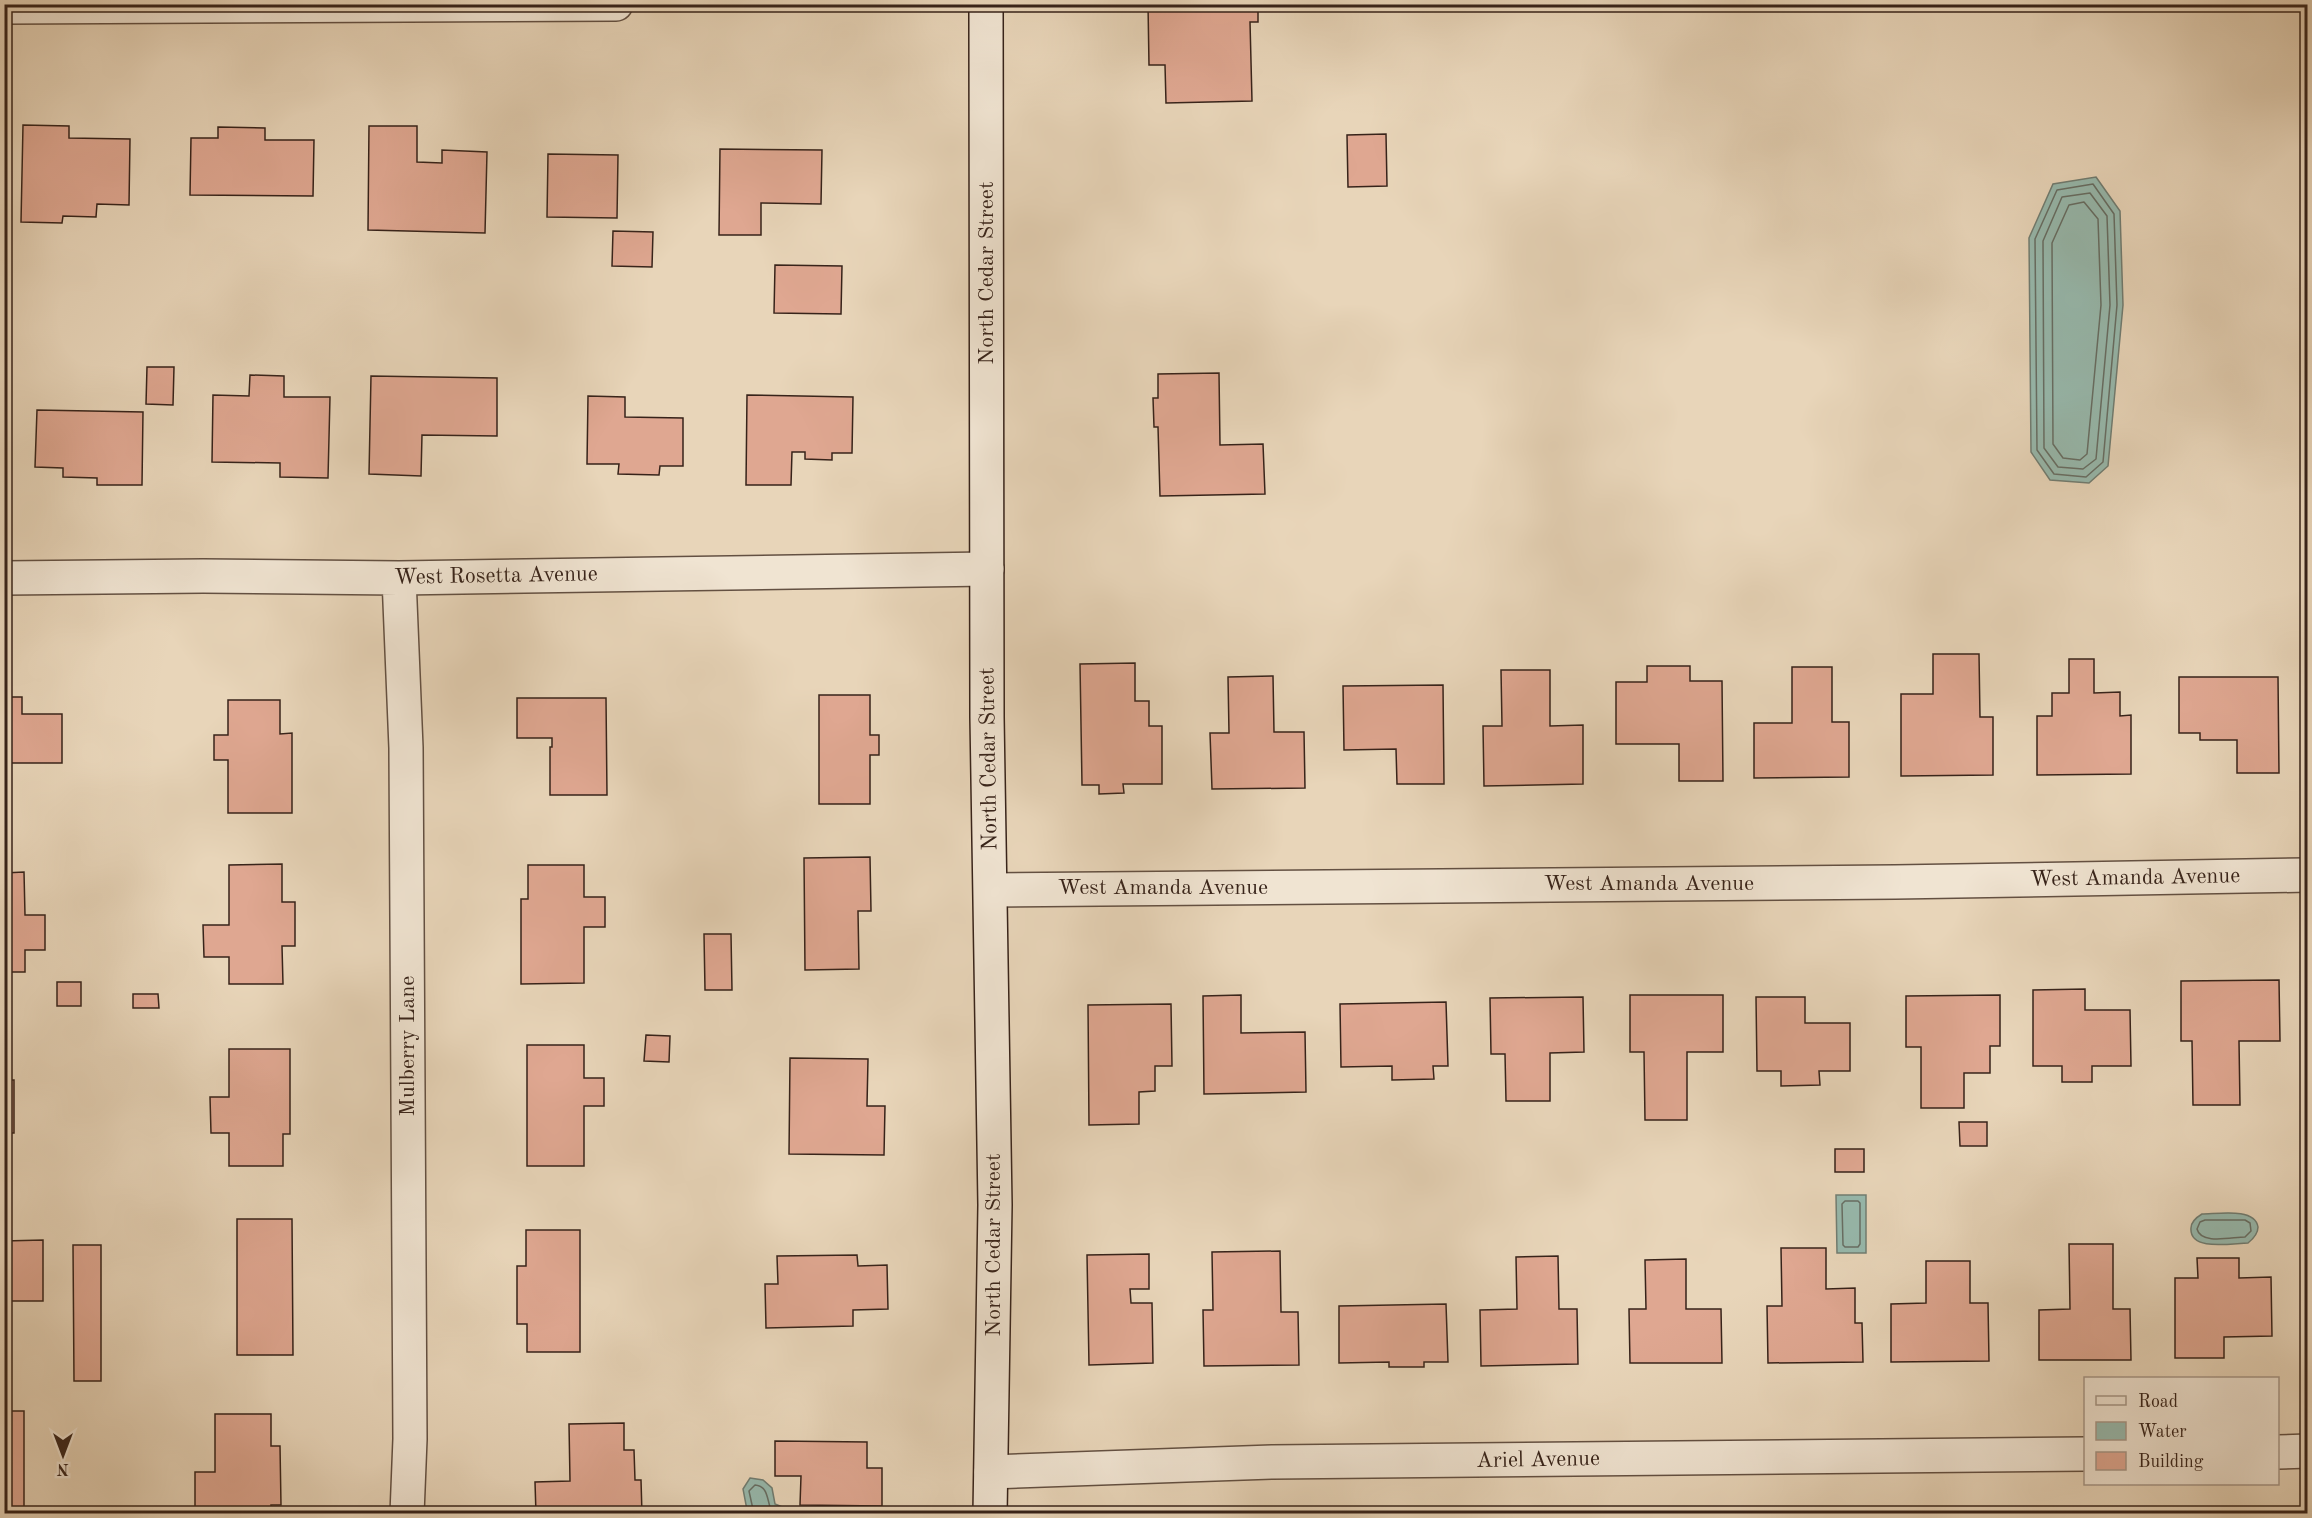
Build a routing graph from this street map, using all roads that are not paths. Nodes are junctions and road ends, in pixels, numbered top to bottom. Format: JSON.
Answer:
{"nodes":[{"id":1,"x":616,"y":4,"type":"edge"},
{"id":2,"x":986,"y":4,"type":"edge"},
{"id":3,"x":4,"y":7,"type":"edge"},
{"id":4,"x":987,"y":569,"type":"junction"},
{"id":5,"x":4,"y":578,"type":"edge"},
{"id":6,"x":399,"y":578,"type":"junction"},
{"id":7,"x":2307,"y":875,"type":"edge"},
{"id":8,"x":991,"y":890,"type":"junction"},
{"id":9,"x":2307,"y":1451,"type":"edge"},
{"id":10,"x":2279,"y":1452,"type":"edge"},
{"id":11,"x":2084,"y":1454,"type":"edge"},
{"id":12,"x":991,"y":1473,"type":"junction"},
{"id":13,"x":407,"y":1514,"type":"edge"},
{"id":14,"x":990,"y":1514,"type":"edge"}],
"edges":[{"from":1,"to":3,"type":"street"},
{"from":2,"to":4,"type":"street","name":"North Cedar Street"},
{"from":4,"to":6,"type":"street","name":"West Rosetta Avenue"},
{"from":4,"to":8,"type":"street","name":"North Cedar Street"},
{"from":5,"to":6,"type":"street","name":"West Rosetta Avenue"},
{"from":6,"to":13,"type":"street","name":"Mulberry Lane"},
{"from":7,"to":8,"type":"street","name":"West Amanda Avenue"},
{"from":8,"to":12,"type":"street","name":"North Cedar Street"},
{"from":9,"to":10,"type":"street"},
{"from":11,"to":12,"type":"street","name":"Ariel Avenue"},
{"from":12,"to":14,"type":"street","name":"North Cedar Street"}]}
